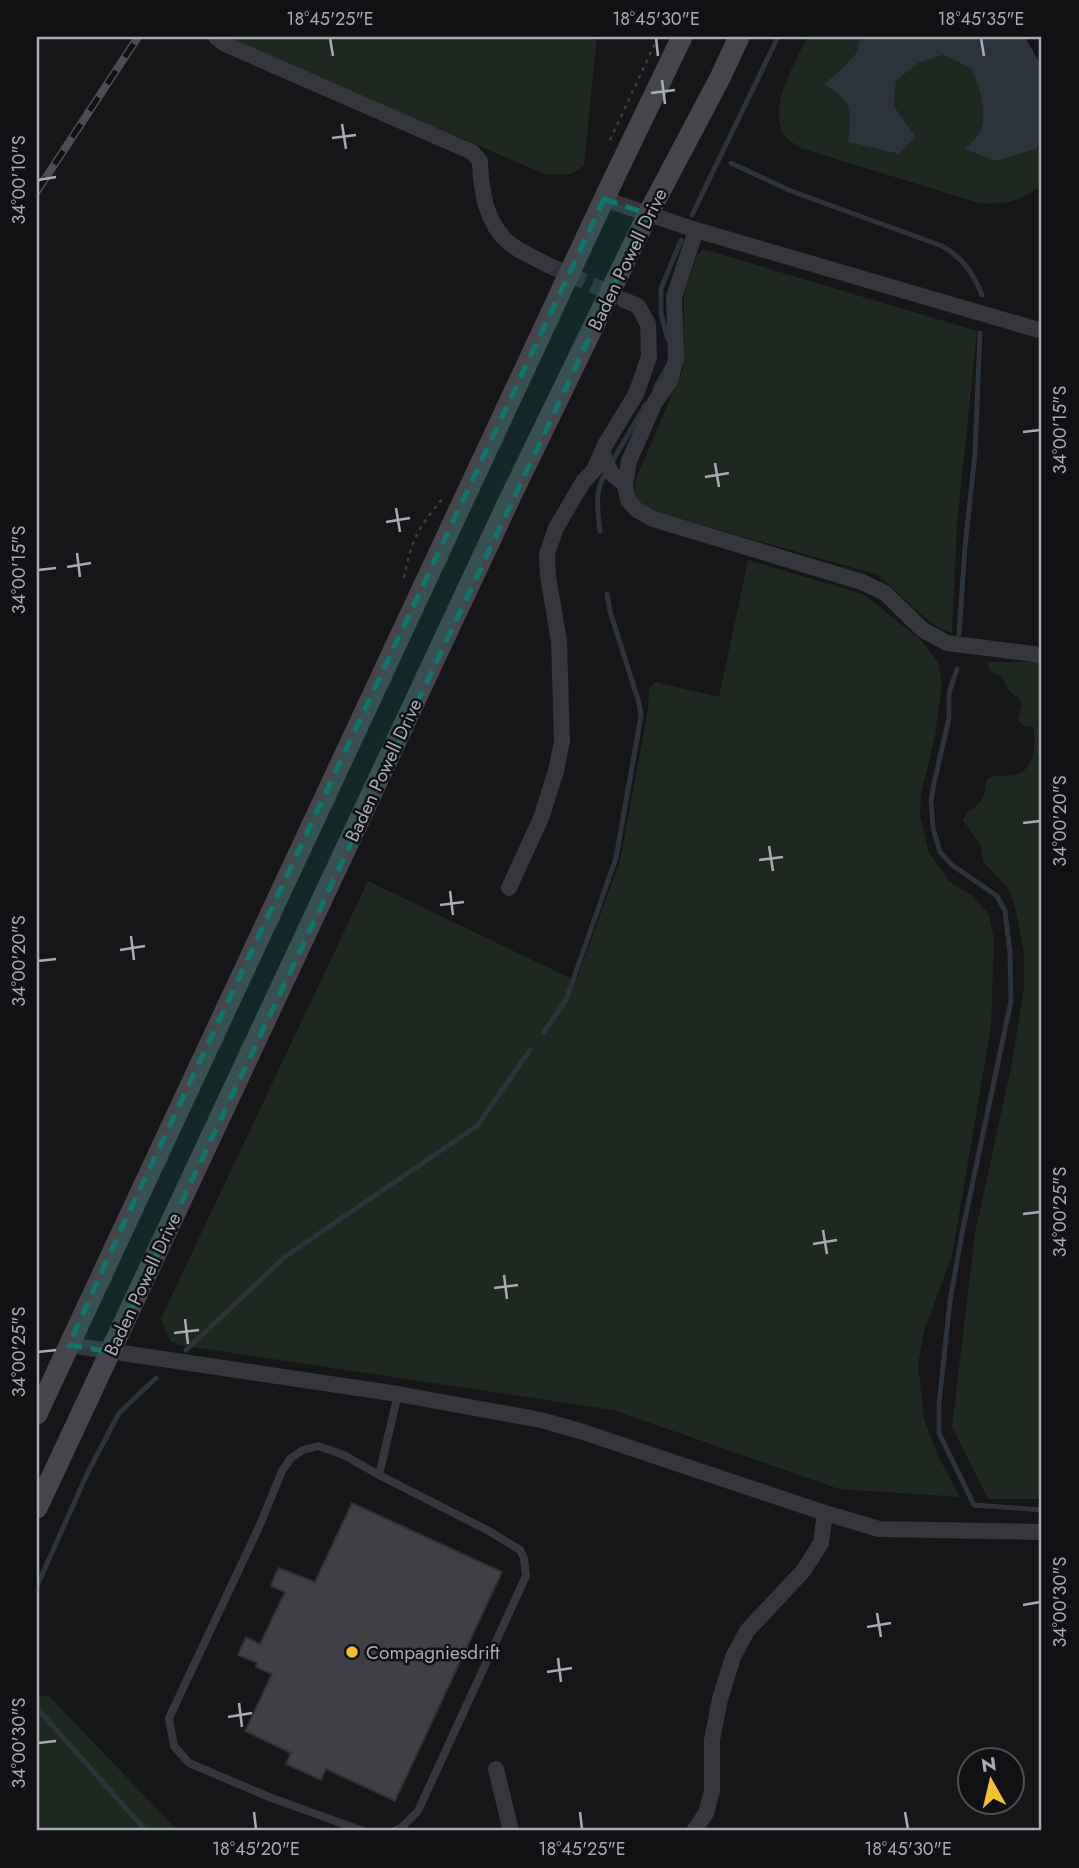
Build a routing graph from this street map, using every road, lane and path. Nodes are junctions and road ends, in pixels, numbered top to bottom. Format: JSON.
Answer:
{"nodes":[{"id":1,"x":216,"y":37,"type":"edge"},
{"id":2,"x":682,"y":37,"type":"edge"},
{"id":3,"x":739,"y":37,"type":"edge"},
{"id":4,"x":604,"y":199,"type":"junction"},
{"id":5,"x":648,"y":214,"type":"junction"},
{"id":6,"x":696,"y":230,"type":"junction"},
{"id":7,"x":548,"y":265,"type":"tunnel mouth"},
{"id":8,"x":624,"y":300,"type":"tunnel mouth"},
{"id":9,"x":1042,"y":331,"type":"edge"},
{"id":10,"x":602,"y":452,"type":"junction"},
{"id":11,"x":625,"y":485,"type":"junction"},
{"id":12,"x":1042,"y":655,"type":"edge"},
{"id":13,"x":509,"y":888,"type":"dead end"},
{"id":14,"x":69,"y":1345,"type":"junction"},
{"id":15,"x":111,"y":1352,"type":"junction"},
{"id":16,"x":398,"y":1394,"type":"junction"},
{"id":17,"x":37,"y":1414,"type":"edge"},
{"id":18,"x":379,"y":1475,"type":"junction"},
{"id":19,"x":37,"y":1508,"type":"edge"},
{"id":20,"x":825,"y":1513,"type":"junction"},
{"id":21,"x":1042,"y":1532,"type":"edge"},
{"id":22,"x":496,"y":1769,"type":"dead end"},
{"id":23,"x":363,"y":1831,"type":"edge"},
{"id":24,"x":394,"y":1831,"type":"edge"},
{"id":25,"x":511,"y":1831,"type":"edge"},
{"id":26,"x":694,"y":1831,"type":"edge"}],
"edges":[{"from":1,"to":7,"type":"street"},
{"from":2,"to":4,"type":"main road","name":"Baden Powell Drive"},
{"from":3,"to":5,"type":"main road","name":"Baden Powell Drive"},
{"from":4,"to":5,"type":"street"},
{"from":4,"to":14,"type":"main road","name":"Baden Powell Drive"},
{"from":5,"to":6,"type":"street"},
{"from":5,"to":15,"type":"main road","name":"Baden Powell Drive"},
{"from":6,"to":9,"type":"street"},
{"from":6,"to":11,"type":"street"},
{"from":8,"to":10,"type":"street"},
{"from":10,"to":11,"type":"street"},
{"from":10,"to":13,"type":"street"},
{"from":11,"to":12,"type":"street"},
{"from":14,"to":15,"type":"street"},
{"from":14,"to":17,"type":"main road","name":"Baden Powell Drive"},
{"from":15,"to":16,"type":"street"},
{"from":15,"to":19,"type":"main road","name":"Baden Powell Drive"},
{"from":16,"to":18,"type":"lane"},
{"from":16,"to":20,"type":"street"},
{"from":18,"to":23,"type":"lane"},
{"from":18,"to":24,"type":"lane"},
{"from":20,"to":21,"type":"street"},
{"from":20,"to":26,"type":"street"},
{"from":22,"to":25,"type":"street"}]}
